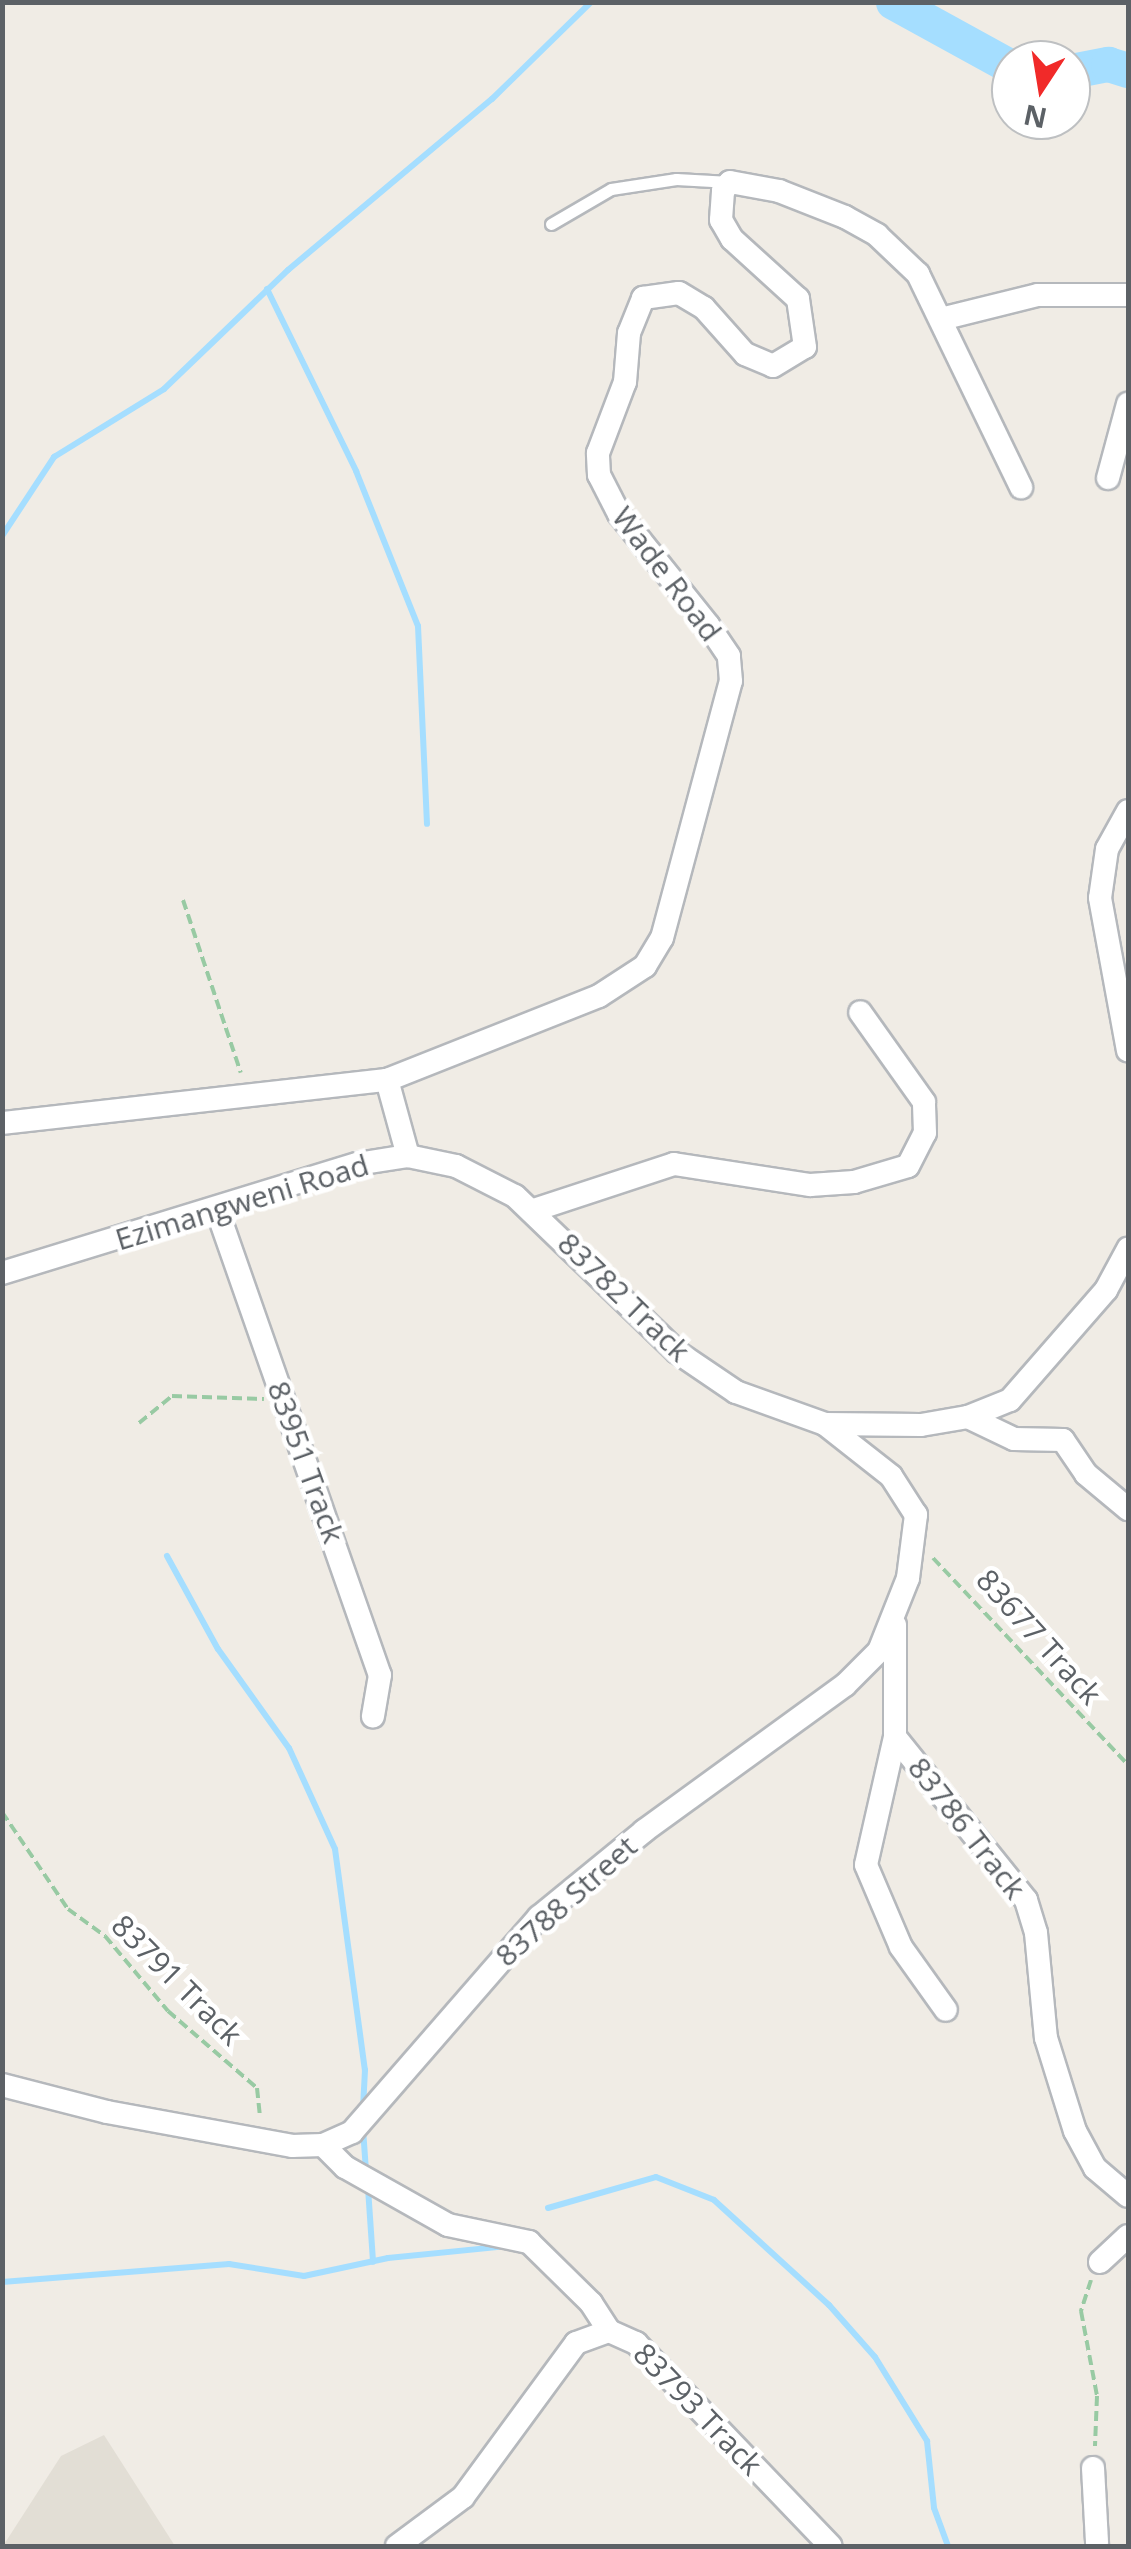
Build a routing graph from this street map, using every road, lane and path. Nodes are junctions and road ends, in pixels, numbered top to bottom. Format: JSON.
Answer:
{"nodes":[{"id":1,"x":730,"y":182,"type":"junction"},
{"id":2,"x":551,"y":224,"type":"dead end"},
{"id":3,"x":1128,"y":295,"type":"edge"},
{"id":4,"x":945,"y":318,"type":"junction"},
{"id":5,"x":1128,"y":404,"type":"edge"},
{"id":6,"x":1108,"y":478,"type":"dead end"},
{"id":7,"x":1021,"y":487,"type":"dead end"},
{"id":8,"x":1128,"y":811,"type":"edge"},
{"id":9,"x":182,"y":900,"type":"dead end"},
{"id":10,"x":1120,"y":979,"type":"edge"},
{"id":11,"x":860,"y":1012,"type":"dead end"},
{"id":12,"x":1128,"y":1050,"type":"edge"},
{"id":13,"x":387,"y":1080,"type":"junction"},
{"id":14,"x":248,"y":1097,"type":"junction"},
{"id":15,"x":2,"y":1122,"type":"edge"},
{"id":16,"x":408,"y":1156,"type":"junction"},
{"id":17,"x":217,"y":1210,"type":"junction"},
{"id":18,"x":534,"y":1210,"type":"junction"},
{"id":19,"x":1128,"y":1249,"type":"edge"},
{"id":20,"x":2,"y":1273,"type":"edge"},
{"id":21,"x":284,"y":1400,"type":"junction"},
{"id":22,"x":968,"y":1417,"type":"junction"},
{"id":23,"x":138,"y":1423,"type":"dead end"},
{"id":24,"x":825,"y":1424,"type":"junction"},
{"id":25,"x":1128,"y":1509,"type":"edge"},
{"id":26,"x":915,"y":1541,"type":"junction"},
{"id":27,"x":894,"y":1625,"type":"junction"},
{"id":28,"x":373,"y":1716,"type":"dead end"},
{"id":29,"x":895,"y":1737,"type":"junction"},
{"id":30,"x":1128,"y":1765,"type":"edge"},
{"id":31,"x":2,"y":1812,"type":"edge"},
{"id":32,"x":946,"y":2010,"type":"dead end"},
{"id":33,"x":2,"y":2085,"type":"edge"},
{"id":34,"x":258,"y":2141,"type":"junction"},
{"id":35,"x":323,"y":2145,"type":"junction"},
{"id":36,"x":1128,"y":2196,"type":"edge"},
{"id":37,"x":1128,"y":2236,"type":"edge"},
{"id":38,"x":1100,"y":2262,"type":"joint"},
{"id":39,"x":608,"y":2331,"type":"junction"},
{"id":40,"x":1093,"y":2468,"type":"joint"},
{"id":41,"x":429,"y":2537,"type":"edge"},
{"id":42,"x":1102,"y":2545,"type":"edge"},
{"id":43,"x":398,"y":2546,"type":"edge"},
{"id":44,"x":831,"y":2546,"type":"edge"}],
"edges":[{"from":1,"to":2,"type":"lane"},
{"from":1,"to":4,"type":"street"},
{"from":1,"to":13,"type":"street","name":"Wade Road"},
{"from":3,"to":4,"type":"street"},
{"from":4,"to":7,"type":"street"},
{"from":5,"to":6,"type":"street"},
{"from":8,"to":10,"type":"street"},
{"from":9,"to":14,"type":"path"},
{"from":10,"to":12,"type":"street"},
{"from":11,"to":18,"type":"street"},
{"from":13,"to":14,"type":"street","name":"Wade Road"},
{"from":13,"to":16,"type":"street","name":"Ezimangweni Road"},
{"from":14,"to":15,"type":"street","name":"Wade Road"},
{"from":16,"to":17,"type":"street","name":"Ezimangweni Road"},
{"from":16,"to":18,"type":"street","name":"83782 Track"},
{"from":17,"to":20,"type":"street","name":"Ezimangweni Road"},
{"from":17,"to":21,"type":"street","name":"83951 Track"},
{"from":18,"to":24,"type":"street","name":"83782 Track"},
{"from":19,"to":22,"type":"street","name":"83782 Track"},
{"from":21,"to":23,"type":"path"},
{"from":21,"to":28,"type":"street","name":"83951 Track"},
{"from":22,"to":24,"type":"street","name":"83782 Track"},
{"from":22,"to":25,"type":"street"},
{"from":24,"to":26,"type":"street","name":"83788 Street"},
{"from":26,"to":27,"type":"street","name":"83788 Street"},
{"from":26,"to":30,"type":"path","name":"83677 Track"},
{"from":27,"to":29,"type":"street"},
{"from":27,"to":35,"type":"street","name":"83788 Street"},
{"from":29,"to":32,"type":"street"},
{"from":29,"to":36,"type":"street","name":"83786 Track"},
{"from":31,"to":34,"type":"path","name":"83791 Track"},
{"from":33,"to":34,"type":"street"},
{"from":34,"to":35,"type":"street"},
{"from":35,"to":39,"type":"street"},
{"from":37,"to":38,"type":"street"},
{"from":38,"to":40,"type":"path"},
{"from":39,"to":41,"type":"street","name":"83793 Track"},
{"from":39,"to":44,"type":"street","name":"83793 Track"},
{"from":40,"to":42,"type":"street"},
{"from":41,"to":43,"type":"street","name":"83793 Track"}]}
